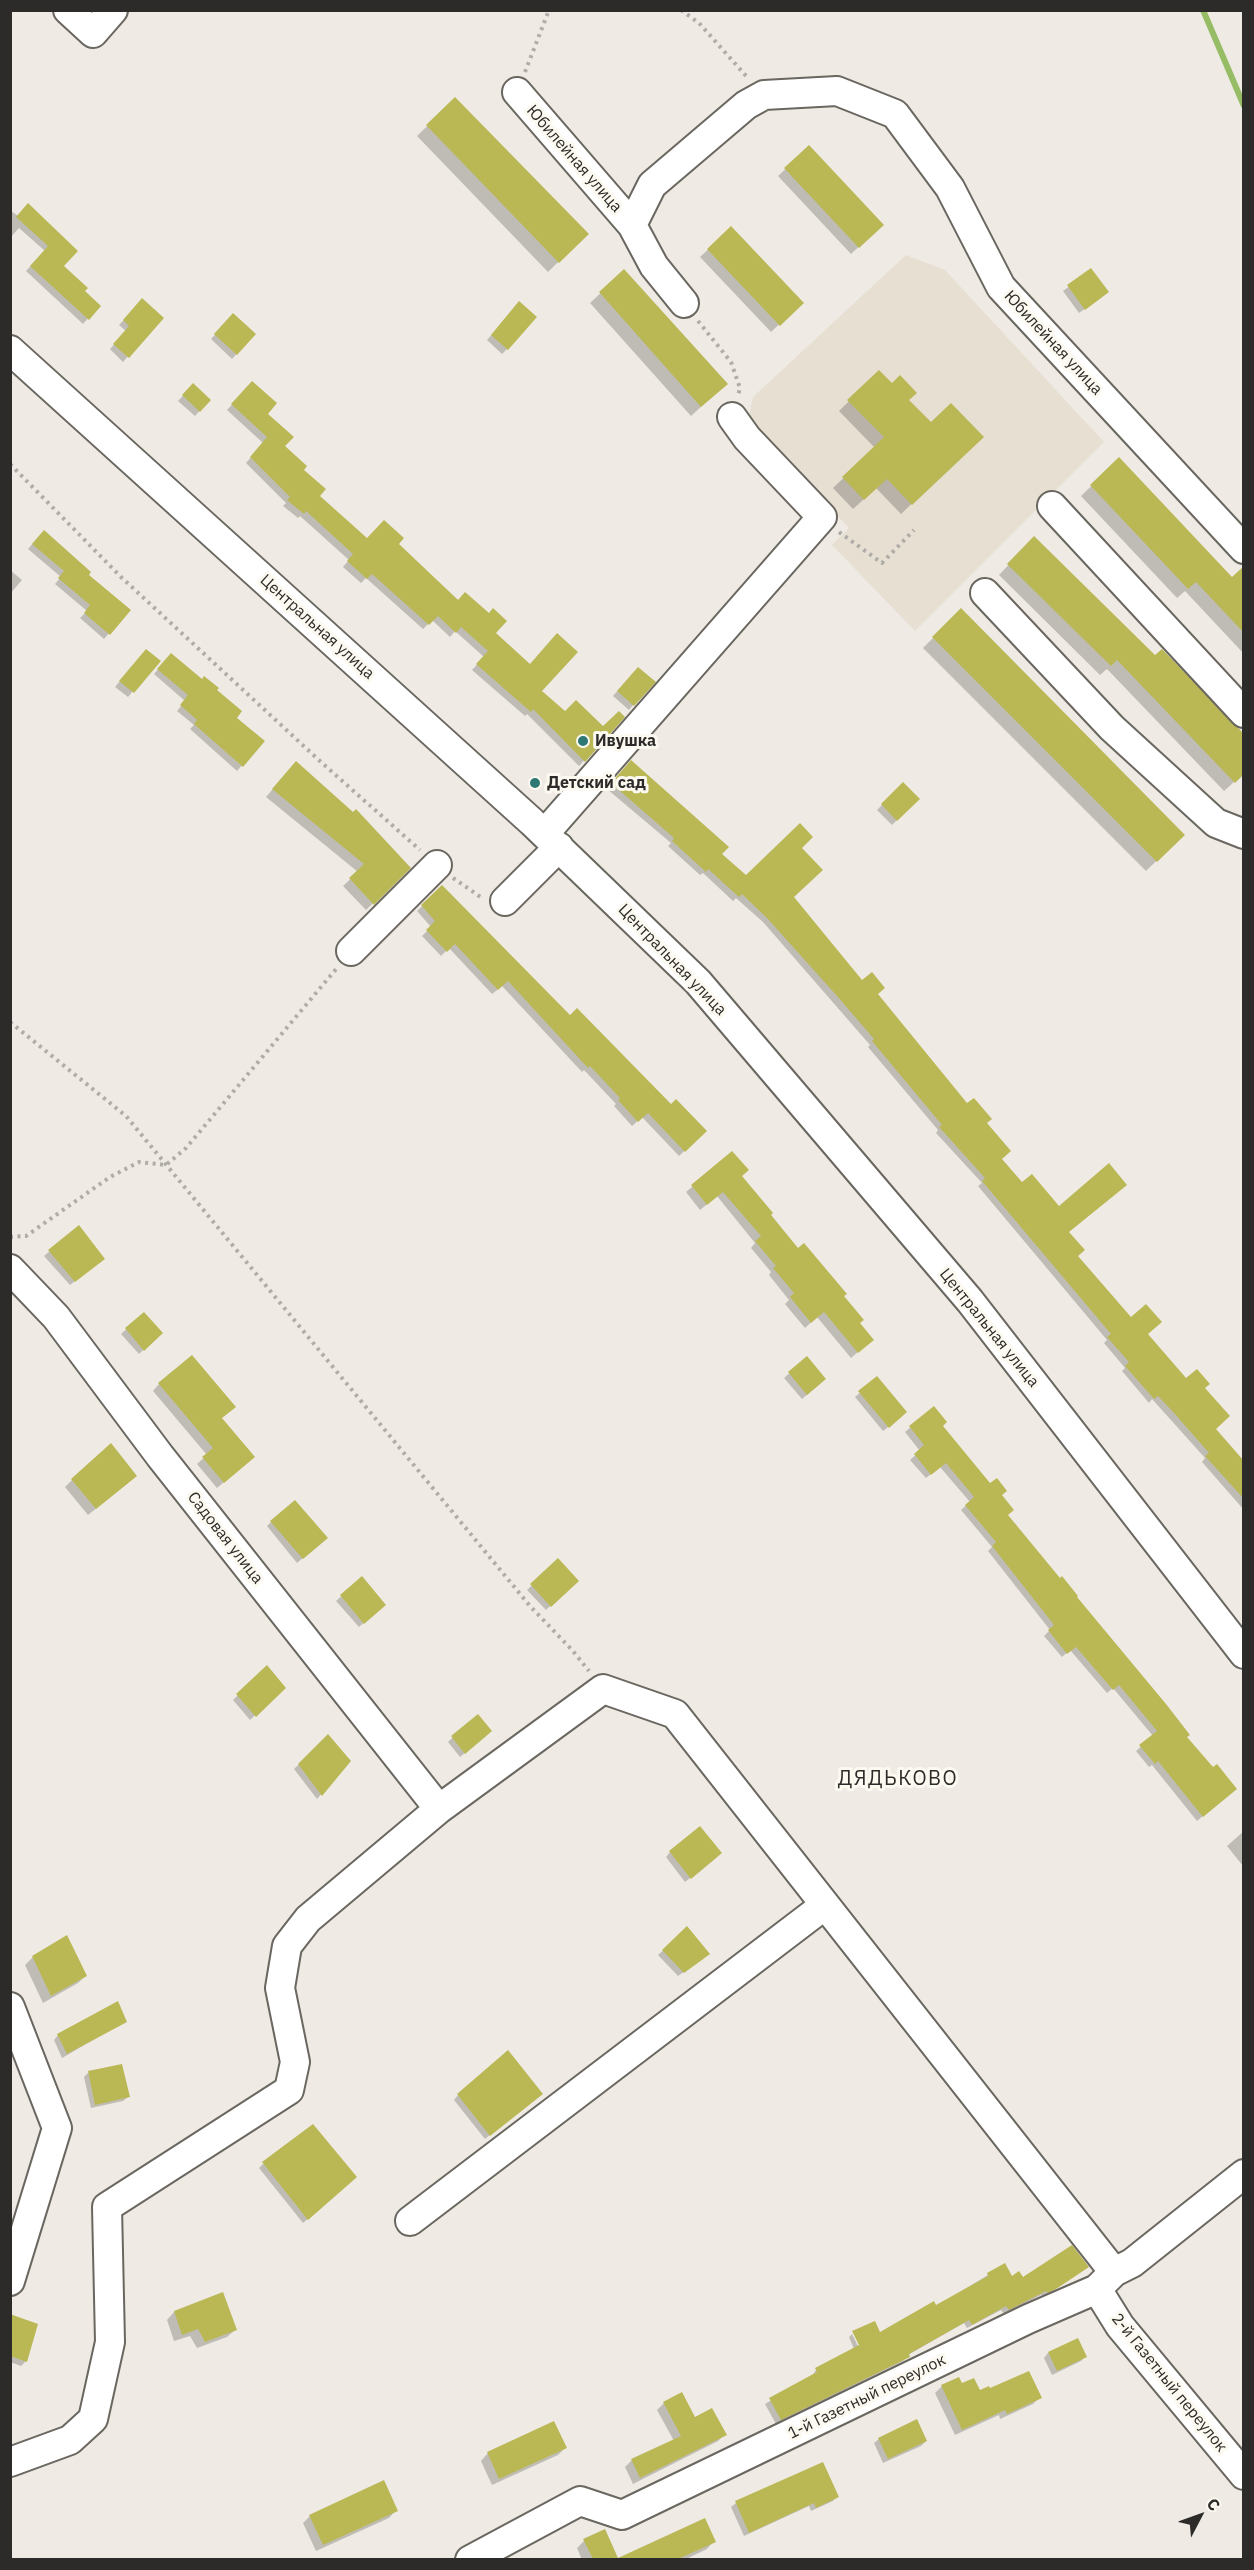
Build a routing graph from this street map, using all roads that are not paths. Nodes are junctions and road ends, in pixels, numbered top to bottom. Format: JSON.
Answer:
{"nodes":[{"id":1,"x":68,"y":10,"type":"edge"},
{"id":2,"x":113,"y":10,"type":"edge"},
{"id":3,"x":517,"y":92,"type":"road end"},
{"id":4,"x":632,"y":225,"type":"junction"},
{"id":5,"x":684,"y":303,"type":"road end"},
{"id":6,"x":10,"y":350,"type":"edge"},
{"id":7,"x":732,"y":417,"type":"road end"},
{"id":8,"x":1052,"y":506,"type":"dead end"},
{"id":9,"x":1244,"y":549,"type":"edge"},
{"id":10,"x":985,"y":593,"type":"dead end"},
{"id":11,"x":1244,"y":714,"type":"edge"},
{"id":12,"x":1244,"y":834,"type":"edge"},
{"id":13,"x":552,"y":840,"type":"junction"},
{"id":14,"x":437,"y":865,"type":"road end"},
{"id":15,"x":497,"y":902,"type":"road end"},
{"id":16,"x":351,"y":951,"type":"road end"},
{"id":17,"x":10,"y":1269,"type":"edge"},
{"id":18,"x":1244,"y":1654,"type":"edge"},
{"id":19,"x":439,"y":1809,"type":"junction"},
{"id":20,"x":825,"y":1905,"type":"junction"},
{"id":21,"x":10,"y":2007,"type":"edge"},
{"id":22,"x":1244,"y":2174,"type":"edge"},
{"id":23,"x":410,"y":2221,"type":"dead end"},
{"id":24,"x":20,"y":2224,"type":"edge"},
{"id":25,"x":1105,"y":2280,"type":"junction"},
{"id":26,"x":10,"y":2281,"type":"edge"},
{"id":27,"x":10,"y":2462,"type":"edge"},
{"id":28,"x":1244,"y":2475,"type":"edge"},
{"id":29,"x":470,"y":2559,"type":"edge"}],
"edges":[{"from":1,"to":2,"type":"street"},
{"from":3,"to":4,"type":"street","name":"Юбилейная улица"},
{"from":4,"to":5,"type":"street","name":"Юбилейная улица"},
{"from":4,"to":9,"type":"street","name":"Юбилейная улица"},
{"from":6,"to":13,"type":"street","name":"Центральная улица"},
{"from":7,"to":13,"type":"street"},
{"from":8,"to":11,"type":"street"},
{"from":10,"to":12,"type":"street"},
{"from":13,"to":15,"type":"street"},
{"from":13,"to":18,"type":"street","name":"Центральная улица"},
{"from":14,"to":16,"type":"street"},
{"from":17,"to":19,"type":"street","name":"Садовая улица"},
{"from":19,"to":20,"type":"street","name":"2-й Газетный переулок"},
{"from":19,"to":27,"type":"street"},
{"from":20,"to":23,"type":"street"},
{"from":20,"to":25,"type":"street","name":"2-й Газетный переулок"},
{"from":21,"to":24,"type":"street"},
{"from":22,"to":25,"type":"street","name":"1-й Газетный переулок"},
{"from":24,"to":26,"type":"street"},
{"from":25,"to":28,"type":"street","name":"2-й Газетный переулок"},
{"from":25,"to":29,"type":"street","name":"1-й Газетный переулок"}]}
